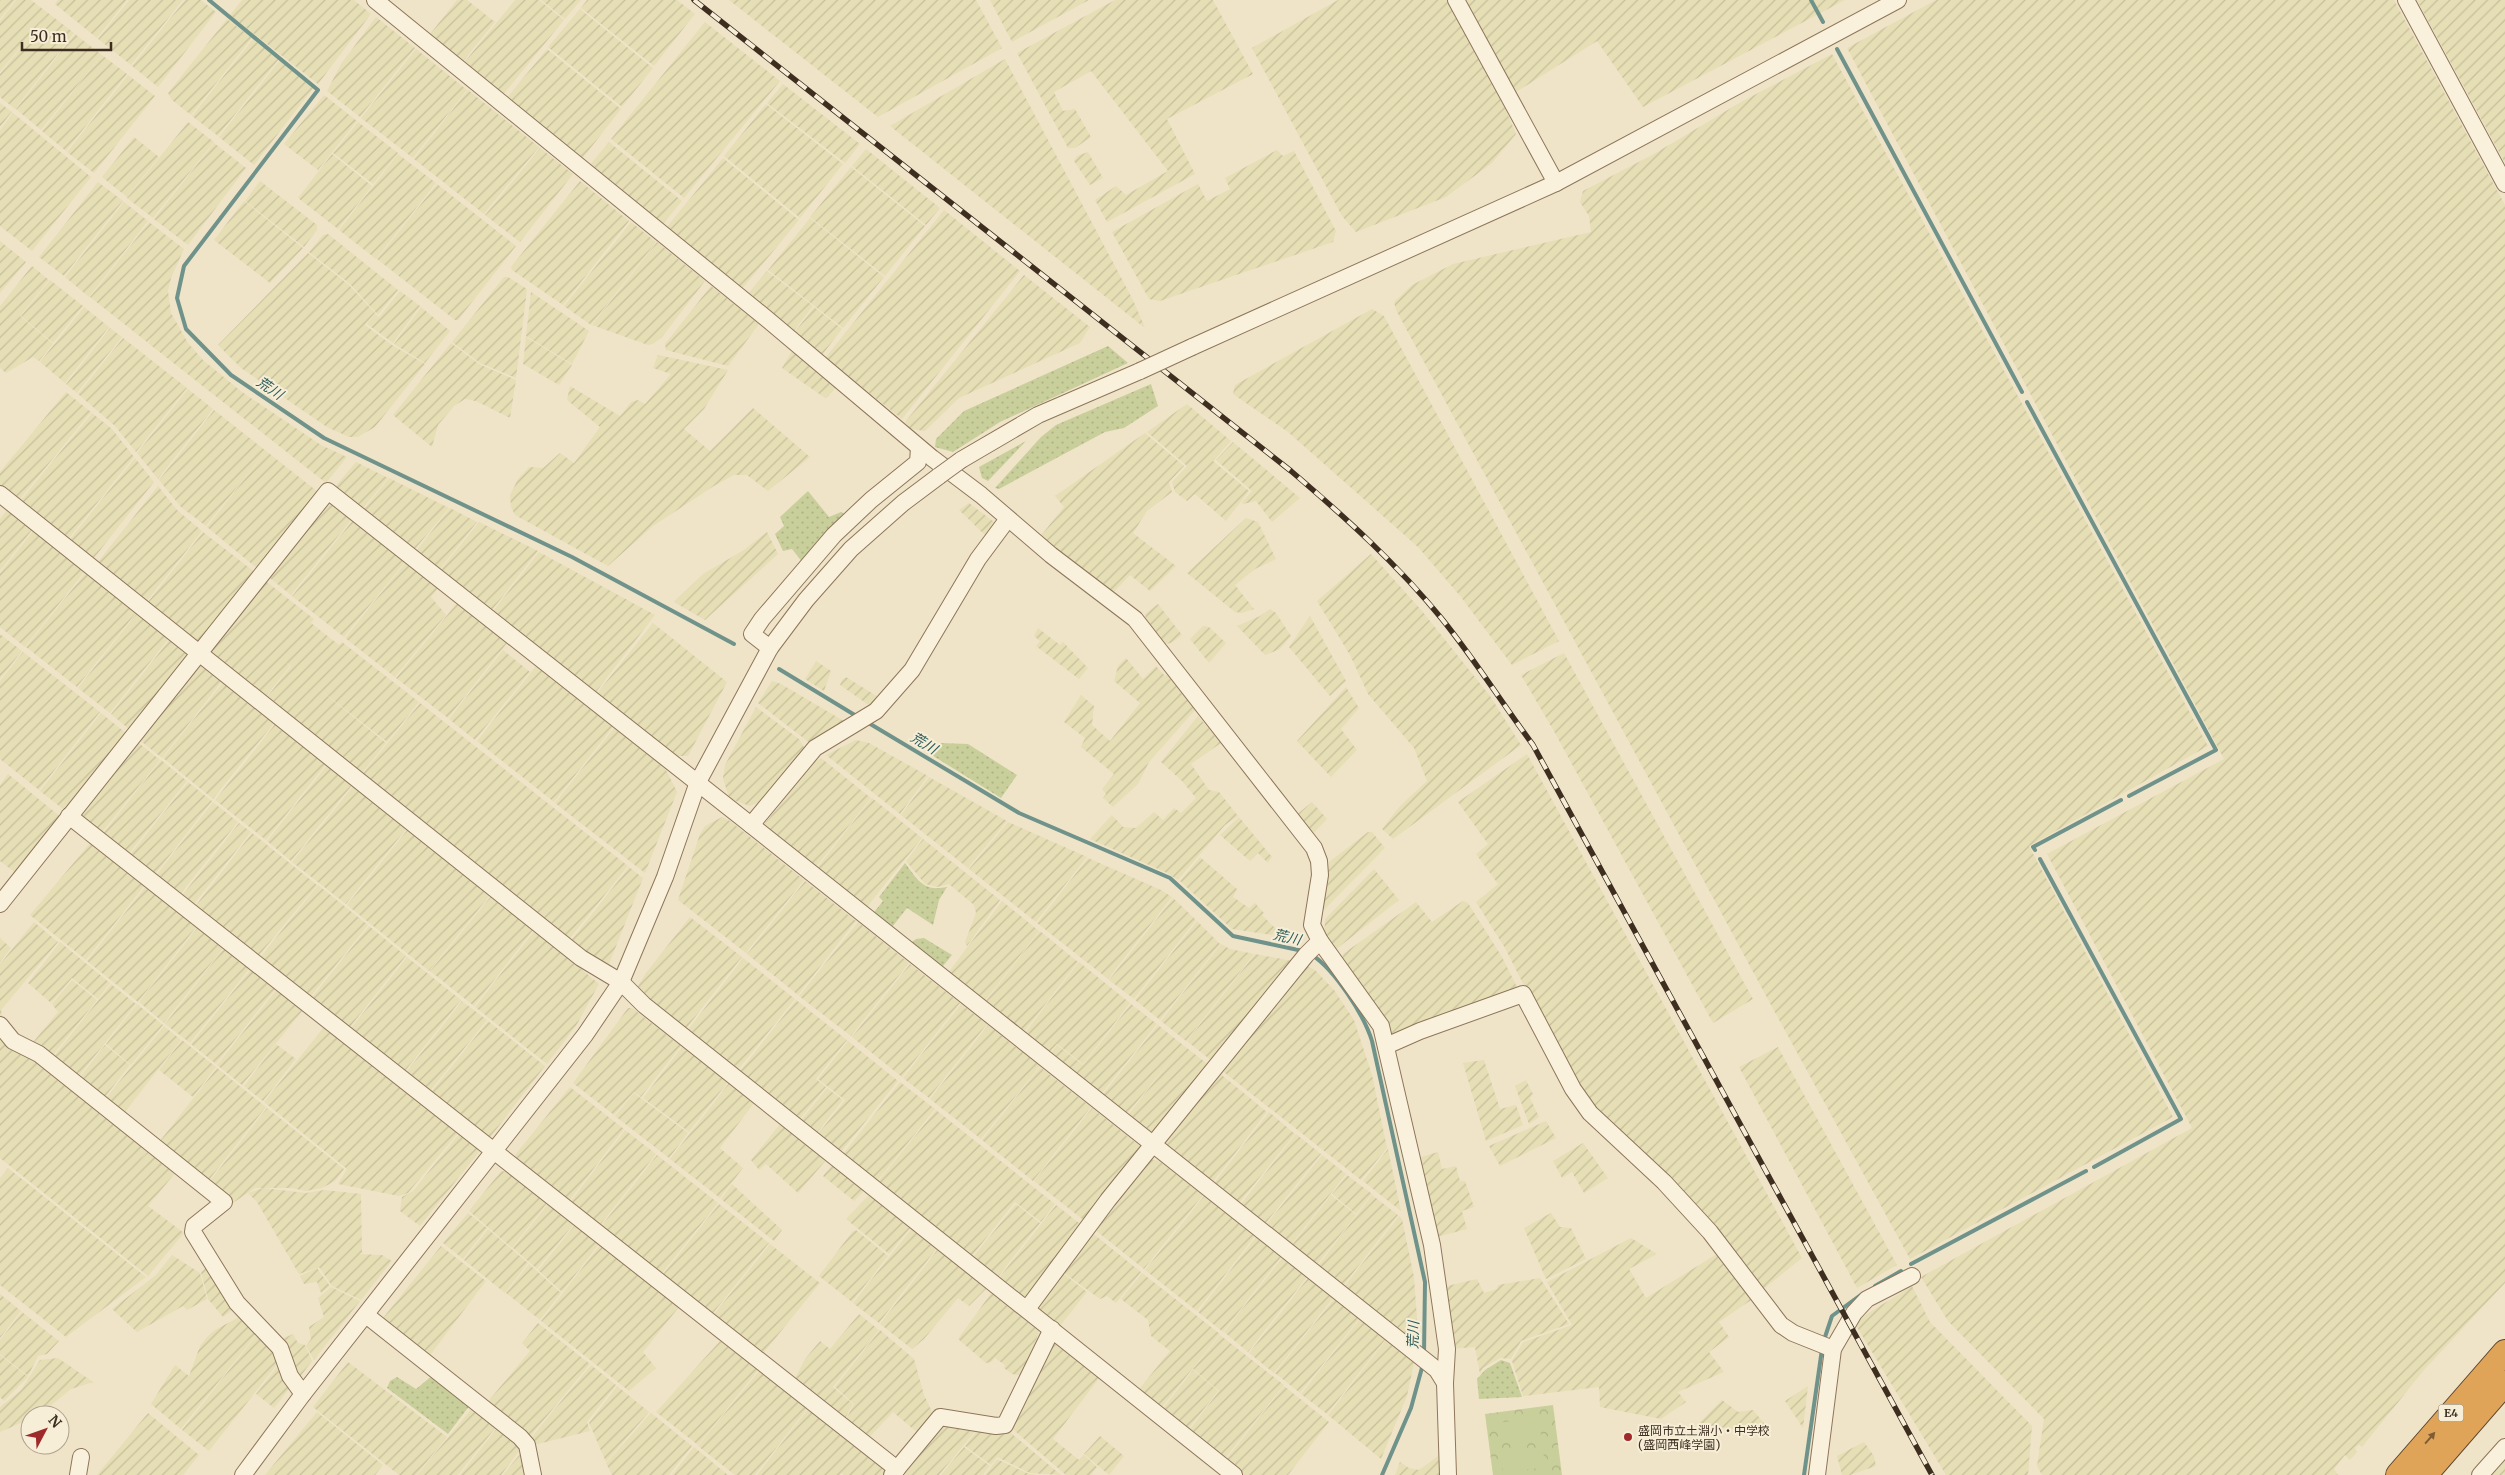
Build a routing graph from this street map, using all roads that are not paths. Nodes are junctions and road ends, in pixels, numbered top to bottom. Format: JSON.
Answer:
{"nodes":[{"id":1,"x":375,"y":0,"type":"edge"},
{"id":2,"x":1456,"y":0,"type":"edge"},
{"id":3,"x":1898,"y":0,"type":"edge"},
{"id":4,"x":2406,"y":0,"type":"edge"},
{"id":5,"x":1556,"y":183,"type":"junction"},
{"id":6,"x":2505,"y":184,"type":"edge"},
{"id":7,"x":919,"y":448,"type":"junction"},
{"id":8,"x":0,"y":494,"type":"edge"},
{"id":9,"x":1007,"y":520,"type":"junction"},
{"id":10,"x":770,"y":648,"type":"junction"},
{"id":11,"x":199,"y":654,"type":"junction"},
{"id":12,"x":698,"y":782,"type":"junction"},
{"id":13,"x":69,"y":816,"type":"junction"},
{"id":14,"x":751,"y":825,"type":"junction"},
{"id":15,"x":0,"y":904,"type":"edge"},
{"id":16,"x":1313,"y":948,"type":"junction"},
{"id":17,"x":621,"y":982,"type":"junction"},
{"id":18,"x":0,"y":1024,"type":"edge"},
{"id":19,"x":1386,"y":1046,"type":"junction"},
{"id":20,"x":1153,"y":1144,"type":"junction"},
{"id":21,"x":495,"y":1152,"type":"junction"},
{"id":22,"x":1912,"y":1276,"type":"dead end"},
{"id":23,"x":1027,"y":1309,"type":"junction"},
{"id":24,"x":366,"y":1315,"type":"junction"},
{"id":25,"x":1052,"y":1329,"type":"junction"},
{"id":26,"x":1826,"y":1346,"type":"junction"},
{"id":27,"x":2505,"y":1352,"type":"edge"},
{"id":28,"x":1445,"y":1383,"type":"junction"},
{"id":29,"x":2505,"y":1383,"type":"edge"},
{"id":30,"x":303,"y":1394,"type":"junction"},
{"id":31,"x":2505,"y":1447,"type":"edge"},
{"id":32,"x":81,"y":1457,"type":"dead end"},
{"id":33,"x":895,"y":1472,"type":"edge"},
{"id":34,"x":78,"y":1475,"type":"edge"},
{"id":35,"x":243,"y":1475,"type":"edge"},
{"id":36,"x":533,"y":1475,"type":"edge"},
{"id":37,"x":1234,"y":1475,"type":"edge"},
{"id":38,"x":1448,"y":1475,"type":"edge"},
{"id":39,"x":1816,"y":1475,"type":"edge"},
{"id":40,"x":2398,"y":1475,"type":"edge"},
{"id":41,"x":2425,"y":1475,"type":"edge"},
{"id":42,"x":2481,"y":1475,"type":"edge"}],
"edges":[{"from":1,"to":7,"type":"street"},
{"from":2,"to":5,"type":"street"},
{"from":3,"to":5,"type":"street"},
{"from":4,"to":6,"type":"street"},
{"from":5,"to":10,"type":"street","bridge":true},
{"from":7,"to":9,"type":"street"},
{"from":7,"to":10,"type":"street"},
{"from":8,"to":11,"type":"street"},
{"from":9,"to":14,"type":"street"},
{"from":9,"to":16,"type":"street"},
{"from":10,"to":12,"type":"street"},
{"from":11,"to":12,"type":"street"},
{"from":11,"to":13,"type":"street"},
{"from":11,"to":17,"type":"street"},
{"from":12,"to":14,"type":"street"},
{"from":12,"to":17,"type":"street"},
{"from":13,"to":15,"type":"street"},
{"from":13,"to":21,"type":"street"},
{"from":14,"to":20,"type":"street"},
{"from":16,"to":19,"type":"street"},
{"from":16,"to":20,"type":"street"},
{"from":17,"to":21,"type":"street"},
{"from":17,"to":23,"type":"street"},
{"from":18,"to":30,"type":"street"},
{"from":19,"to":26,"type":"street"},
{"from":19,"to":28,"type":"street"},
{"from":20,"to":23,"type":"street"},
{"from":20,"to":28,"type":"street"},
{"from":21,"to":24,"type":"street"},
{"from":21,"to":33,"type":"street"},
{"from":22,"to":26,"type":"street"},
{"from":23,"to":25,"type":"street"},
{"from":24,"to":30,"type":"street"},
{"from":24,"to":36,"type":"street"},
{"from":25,"to":33,"type":"street"},
{"from":25,"to":37,"type":"street"},
{"from":26,"to":39,"type":"street"},
{"from":40,"to":27,"type":"highway","number":"E4","one_way":true},
{"from":28,"to":38,"type":"street"},
{"from":29,"to":41,"type":"highway","number":"E4"},
{"from":30,"to":35,"type":"street"},
{"from":31,"to":42,"type":"street"},
{"from":32,"to":34,"type":"street"}]}
